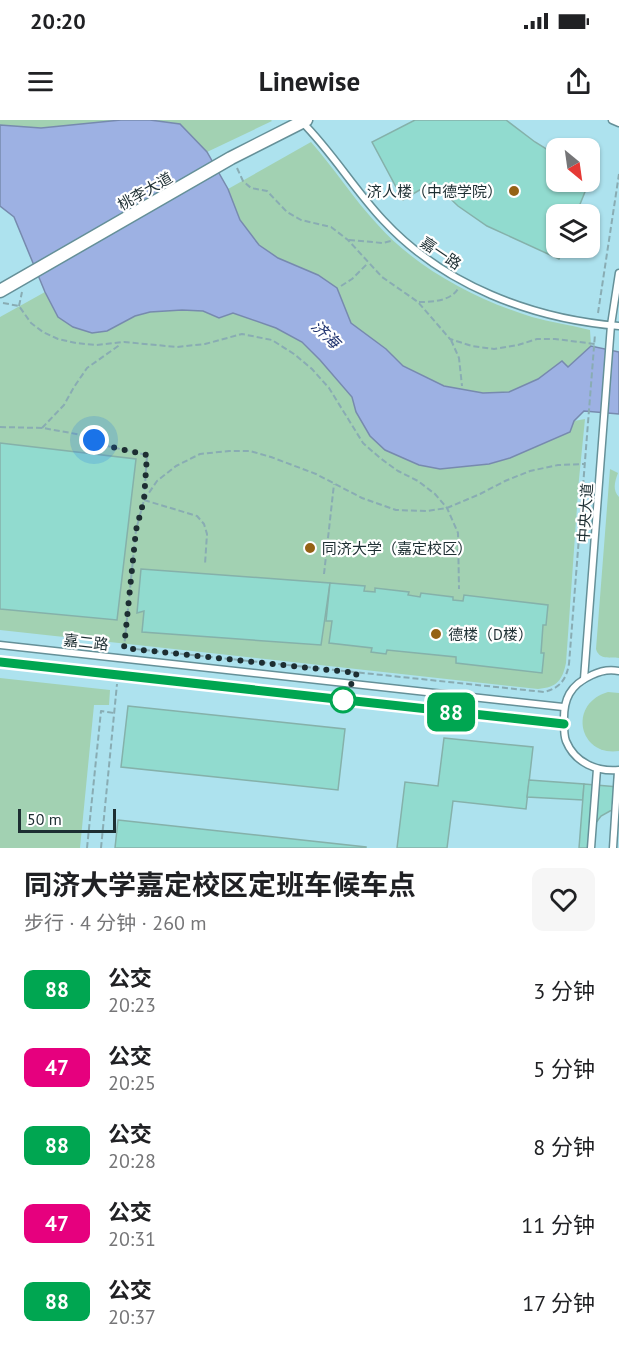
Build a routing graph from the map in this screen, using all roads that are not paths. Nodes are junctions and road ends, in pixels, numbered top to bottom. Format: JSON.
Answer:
{"nodes":[{"id":1,"x":612,"y":120,"type":"edge"},
{"id":2,"x":303,"y":121,"type":"edge"},
{"id":3,"x":619,"y":123,"type":"edge"},
{"id":4,"x":619,"y":273,"type":"edge"},
{"id":5,"x":0,"y":291,"type":"edge"},
{"id":6,"x":610,"y":325,"type":"junction"},
{"id":7,"x":619,"y":326,"type":"edge"},
{"id":8,"x":0,"y":645,"type":"edge"},
{"id":9,"x":0,"y":662,"type":"edge"},
{"id":10,"x":619,"y":671,"type":"edge"},
{"id":11,"x":584,"y":678,"type":"junction"},
{"id":12,"x":563,"y":707,"type":"junction"},
{"id":13,"x":564,"y":724,"type":"junction"},
{"id":14,"x":597,"y":769,"type":"junction"},
{"id":15,"x":619,"y":771,"type":"edge"},
{"id":16,"x":591,"y":848,"type":"edge"},
{"id":17,"x":613,"y":848,"type":"edge"}],
"edges":[{"from":1,"to":3,"type":"lane"},
{"from":2,"to":5,"type":"street","name":"桃李大道"},
{"from":2,"to":6,"type":"lane","name":"嘉一路"},
{"from":4,"to":6,"type":"lane"},
{"from":6,"to":7,"type":"lane","name":"嘉一路"},
{"from":6,"to":11,"type":"lane","name":"中央大道"},
{"from":8,"to":12,"type":"lane","name":"嘉二路"},
{"from":9,"to":13,"type":"lane","name":"嘉二路"},
{"from":10,"to":11,"type":"lane"},
{"from":11,"to":12,"type":"lane"},
{"from":12,"to":13,"type":"lane"},
{"from":13,"to":14,"type":"lane"},
{"from":14,"to":15,"type":"lane"},
{"from":14,"to":16,"type":"lane"},
{"from":15,"to":17,"type":"lane"}]}
